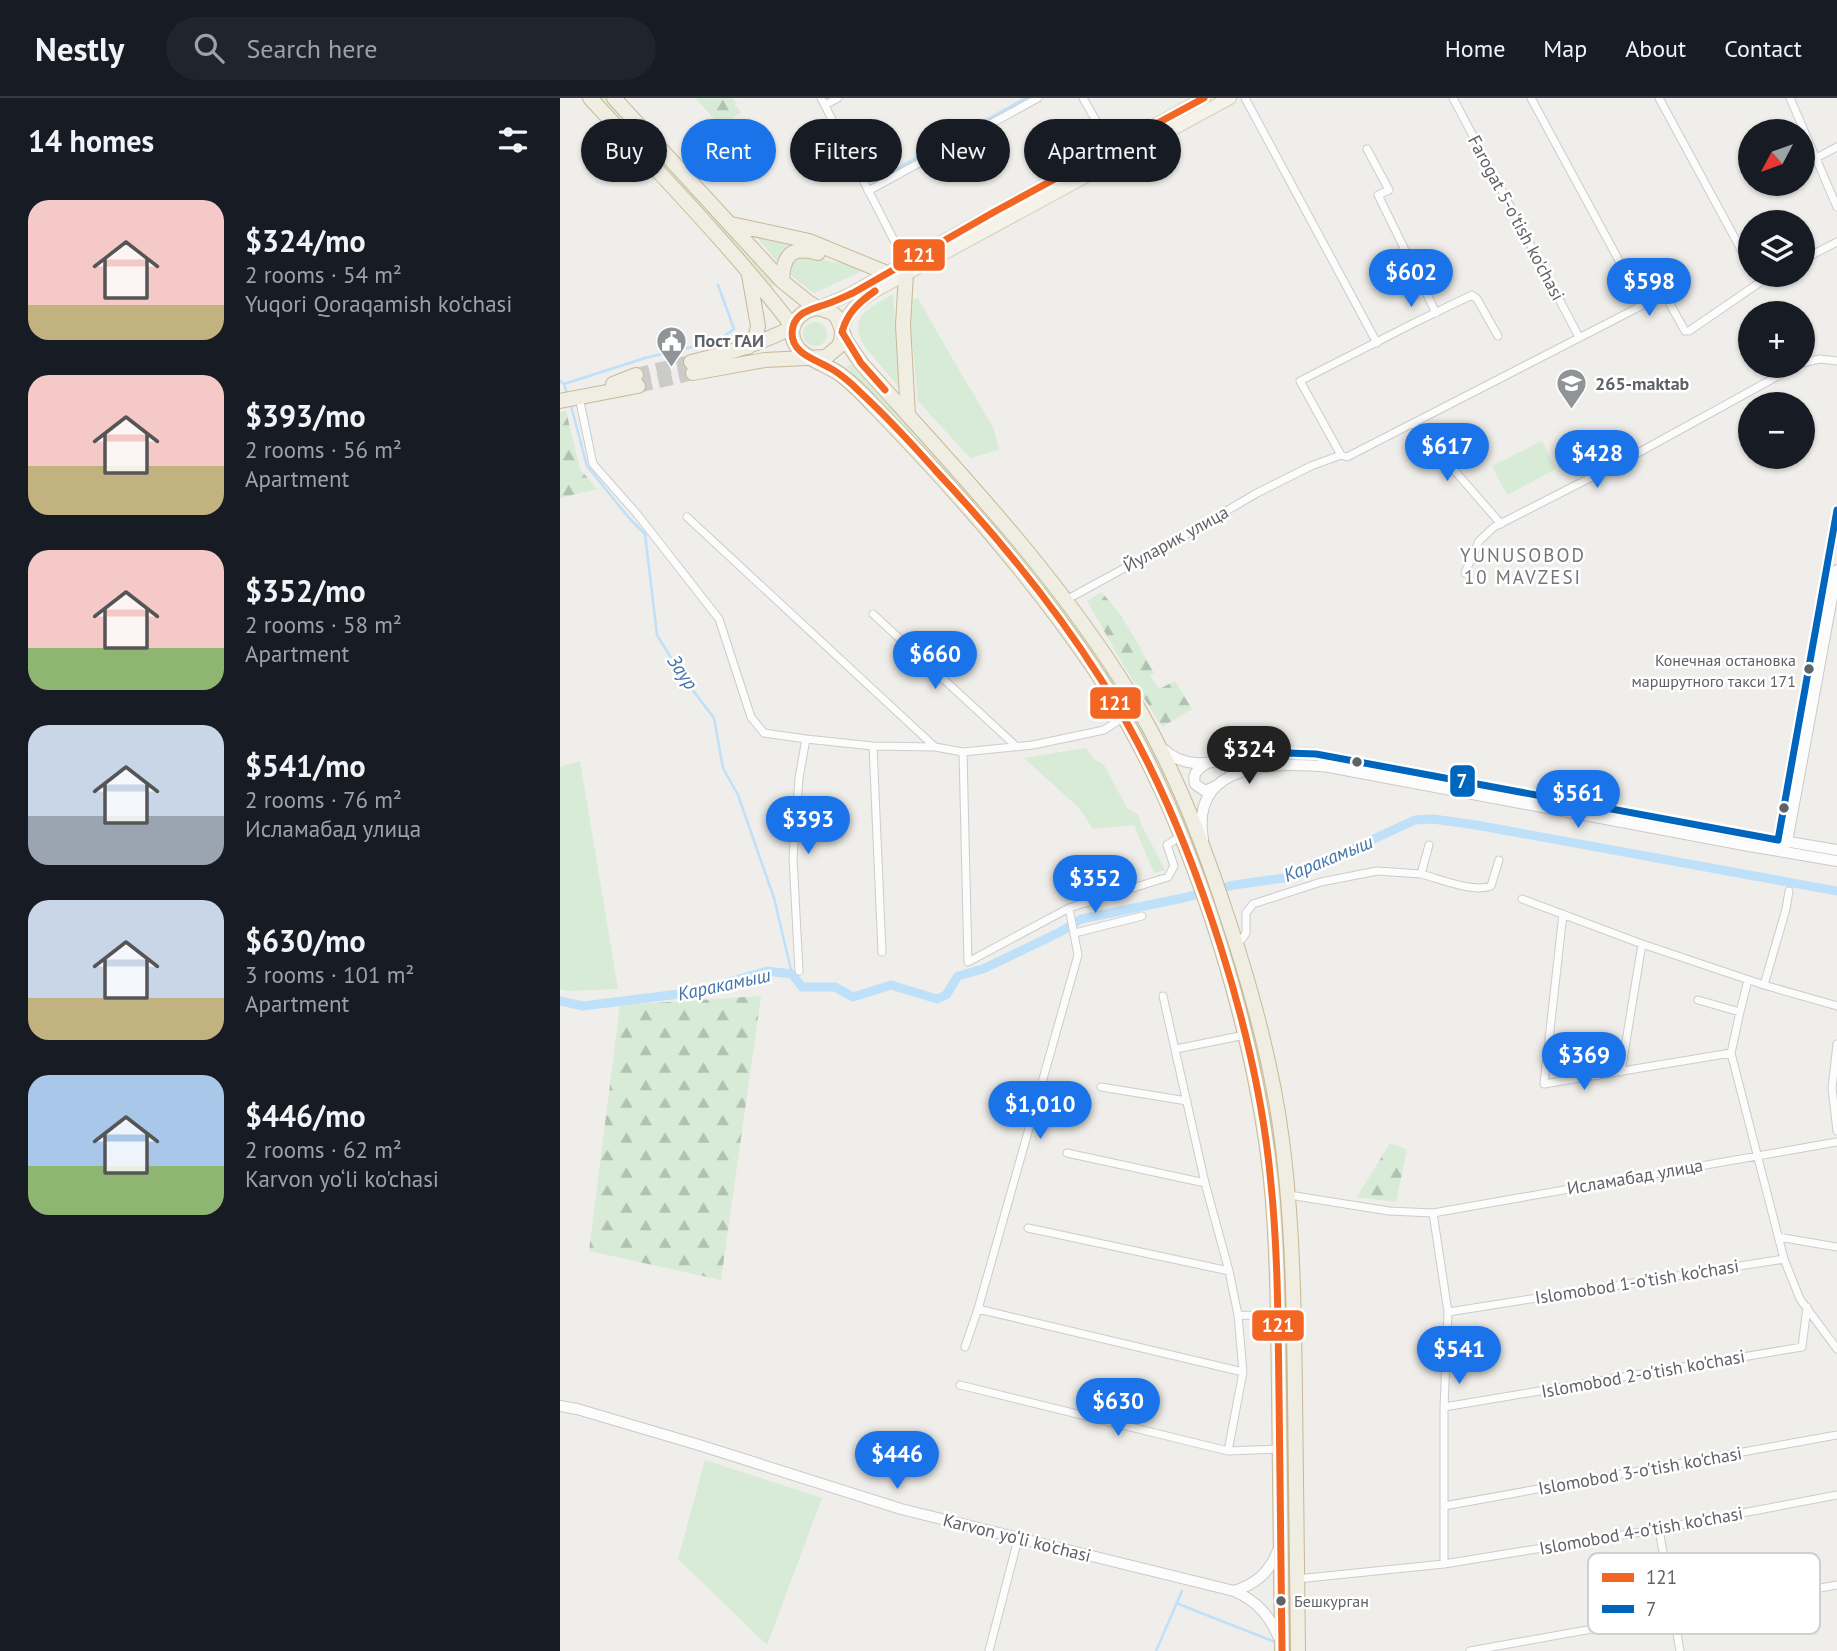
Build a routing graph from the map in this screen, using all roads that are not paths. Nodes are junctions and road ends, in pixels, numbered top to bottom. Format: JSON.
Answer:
{"nodes":[{"id":1,"x":590,"y":98,"type":"edge"},
{"id":2,"x":614,"y":98,"type":"edge"},
{"id":3,"x":838,"y":98,"type":"edge"},
{"id":4,"x":1038,"y":98,"type":"edge"},
{"id":5,"x":1083,"y":98,"type":"edge"},
{"id":6,"x":1204,"y":98,"type":"edge"},
{"id":7,"x":1230,"y":98,"type":"edge"},
{"id":8,"x":1245,"y":98,"type":"edge"},
{"id":9,"x":1453,"y":98,"type":"edge"},
{"id":10,"x":1531,"y":98,"type":"edge"},
{"id":11,"x":1659,"y":98,"type":"edge"},
{"id":12,"x":1790,"y":98,"type":"edge"},
{"id":13,"x":823,"y":102,"type":"edge"},
{"id":14,"x":1095,"y":119,"type":"edge"},
{"id":15,"x":1170,"y":119,"type":"edge"},
{"id":16,"x":1181,"y":122,"type":"edge"},
{"id":17,"x":1837,"y":147,"type":"edge"},
{"id":18,"x":1367,"y":149,"type":"dead end"},
{"id":19,"x":1816,"y":158,"type":"junction"},
{"id":20,"x":1063,"y":182,"type":"edge"},
{"id":21,"x":868,"y":191,"type":"junction"},
{"id":22,"x":1837,"y":207,"type":"edge"},
{"id":23,"x":731,"y":225,"type":"junction"},
{"id":24,"x":1837,"y":242,"type":"edge"},
{"id":25,"x":1738,"y":244,"type":"edge"},
{"id":26,"x":1815,"y":253,"type":"edge"},
{"id":27,"x":845,"y":255,"type":"junction"},
{"id":28,"x":906,"y":268,"type":"junction"},
{"id":29,"x":887,"y":273,"type":"junction"},
{"id":30,"x":749,"y":274,"type":"junction"},
{"id":31,"x":782,"y":281,"type":"junction"},
{"id":32,"x":1753,"y":287,"type":"edge"},
{"id":33,"x":770,"y":298,"type":"junction"},
{"id":34,"x":1643,"y":305,"type":"junction"},
{"id":35,"x":818,"y":308,"type":"junction"},
{"id":36,"x":1436,"y":313,"type":"junction"},
{"id":37,"x":793,"y":327,"type":"junction"},
{"id":38,"x":842,"y":332,"type":"junction"},
{"id":39,"x":1498,"y":336,"type":"dead end"},
{"id":40,"x":1579,"y":337,"type":"junction"},
{"id":41,"x":767,"y":340,"type":"junction"},
{"id":42,"x":1377,"y":342,"type":"junction"},
{"id":43,"x":748,"y":347,"type":"junction"},
{"id":44,"x":811,"y":358,"type":"junction"},
{"id":45,"x":777,"y":359,"type":"junction"},
{"id":46,"x":1815,"y":360,"type":"edge"},
{"id":47,"x":1837,"y":361,"type":"edge"},
{"id":48,"x":1774,"y":378,"type":"edge"},
{"id":49,"x":637,"y":380,"type":"tunnel mouth"},
{"id":50,"x":863,"y":395,"type":"junction"},
{"id":51,"x":579,"y":397,"type":"junction"},
{"id":52,"x":560,"y":401,"type":"edge"},
{"id":53,"x":908,"y":415,"type":"junction"},
{"id":54,"x":1414,"y":424,"type":"junction"},
{"id":55,"x":1341,"y":456,"type":"junction"},
{"id":56,"x":1837,"y":510,"type":"edge"},
{"id":57,"x":687,"y":517,"type":"dead end"},
{"id":58,"x":1501,"y":524,"type":"junction"},
{"id":59,"x":1837,"y":570,"type":"edge"},
{"id":60,"x":1465,"y":573,"type":"dead end"},
{"id":61,"x":1065,"y":600,"type":"junction"},
{"id":62,"x":873,"y":614,"type":"dead end"},
{"id":63,"x":1107,"y":659,"type":"junction"},
{"id":64,"x":1094,"y":668,"type":"junction"},
{"id":65,"x":1124,"y":717,"type":"junction"},
{"id":66,"x":806,"y":739,"type":"junction"},
{"id":67,"x":1158,"y":744,"type":"junction"},
{"id":68,"x":873,"y":746,"type":"junction"},
{"id":69,"x":936,"y":747,"type":"junction"},
{"id":70,"x":1017,"y":747,"type":"junction"},
{"id":71,"x":963,"y":752,"type":"junction"},
{"id":72,"x":1207,"y":763,"type":"junction"},
{"id":73,"x":1216,"y":786,"type":"junction"},
{"id":74,"x":1182,"y":835,"type":"junction"},
{"id":75,"x":1429,"y":845,"type":"dead end"},
{"id":76,"x":1782,"y":845,"type":"junction"},
{"id":77,"x":1837,"y":850,"type":"edge"},
{"id":78,"x":1206,"y":852,"type":"junction"},
{"id":79,"x":1499,"y":860,"type":"dead end"},
{"id":80,"x":1837,"y":861,"type":"edge"},
{"id":81,"x":1421,"y":874,"type":"junction"},
{"id":82,"x":1789,"y":891,"type":"dead end"},
{"id":83,"x":1522,"y":899,"type":"dead end"},
{"id":84,"x":1069,"y":908,"type":"junction"},
{"id":85,"x":1563,"y":914,"type":"junction"},
{"id":86,"x":1142,"y":916,"type":"dead end"},
{"id":87,"x":1075,"y":933,"type":"junction"},
{"id":88,"x":1236,"y":943,"type":"junction"},
{"id":89,"x":1642,"y":944,"type":"junction"},
{"id":90,"x":883,"y":951,"type":"dead end"},
{"id":91,"x":799,"y":971,"type":"dead end"},
{"id":92,"x":1748,"y":980,"type":"junction"},
{"id":93,"x":1764,"y":985,"type":"junction"},
{"id":94,"x":1163,"y":996,"type":"dead end"},
{"id":95,"x":1698,"y":1000,"type":"dead end"},
{"id":96,"x":1837,"y":1006,"type":"edge"},
{"id":97,"x":1740,"y":1013,"type":"junction"},
{"id":98,"x":1246,"y":1035,"type":"junction"},
{"id":99,"x":1837,"y":1044,"type":"edge"},
{"id":100,"x":1176,"y":1049,"type":"junction"},
{"id":101,"x":1731,"y":1053,"type":"junction"},
{"id":102,"x":1621,"y":1072,"type":"junction"},
{"id":103,"x":1101,"y":1087,"type":"dead end"},
{"id":104,"x":1187,"y":1101,"type":"junction"},
{"id":105,"x":1837,"y":1131,"type":"edge"},
{"id":106,"x":1837,"y":1142,"type":"edge"},
{"id":107,"x":1067,"y":1153,"type":"dead end"},
{"id":108,"x":1757,"y":1155,"type":"junction"},
{"id":109,"x":1205,"y":1183,"type":"junction"},
{"id":110,"x":1288,"y":1195,"type":"junction"},
{"id":111,"x":1433,"y":1213,"type":"junction"},
{"id":112,"x":1028,"y":1228,"type":"dead end"},
{"id":113,"x":1778,"y":1237,"type":"junction"},
{"id":114,"x":1837,"y":1247,"type":"edge"},
{"id":115,"x":1784,"y":1259,"type":"junction"},
{"id":116,"x":1229,"y":1271,"type":"junction"},
{"id":117,"x":1807,"y":1307,"type":"junction"},
{"id":118,"x":978,"y":1309,"type":"junction"},
{"id":119,"x":1448,"y":1312,"type":"junction"},
{"id":120,"x":1238,"y":1315,"type":"junction"},
{"id":121,"x":1273,"y":1316,"type":"dead end"},
{"id":122,"x":1294,"y":1342,"type":"junction"},
{"id":123,"x":1278,"y":1343,"type":"junction"},
{"id":124,"x":965,"y":1346,"type":"dead end"},
{"id":125,"x":1837,"y":1349,"type":"edge"},
{"id":126,"x":1243,"y":1372,"type":"junction"},
{"id":127,"x":960,"y":1385,"type":"dead end"},
{"id":128,"x":560,"y":1406,"type":"edge"},
{"id":129,"x":1444,"y":1407,"type":"junction"},
{"id":130,"x":1837,"y":1435,"type":"edge"},
{"id":131,"x":1279,"y":1449,"type":"junction"},
{"id":132,"x":1228,"y":1451,"type":"junction"},
{"id":133,"x":1837,"y":1495,"type":"edge"},
{"id":134,"x":1444,"y":1507,"type":"junction"},
{"id":135,"x":1280,"y":1510,"type":"junction"},
{"id":136,"x":1296,"y":1510,"type":"junction"},
{"id":137,"x":1659,"y":1529,"type":"junction"},
{"id":138,"x":1018,"y":1539,"type":"junction"},
{"id":139,"x":1281,"y":1544,"type":"junction"},
{"id":140,"x":1663,"y":1553,"type":"edge"},
{"id":141,"x":1444,"y":1564,"type":"junction"},
{"id":142,"x":1297,"y":1579,"type":"junction"},
{"id":143,"x":1234,"y":1591,"type":"junction"},
{"id":144,"x":1588,"y":1630,"type":"edge"},
{"id":145,"x":1282,"y":1648,"type":"edge"},
{"id":146,"x":989,"y":1651,"type":"edge"},
{"id":147,"x":1298,"y":1651,"type":"edge"},
{"id":148,"x":1470,"y":1651,"type":"edge"}],
"edges":[{"from":1,"to":30,"type":"highway"},
{"from":2,"to":23,"type":"highway"},
{"from":3,"to":13,"type":"street"},
{"from":4,"to":21,"type":"street"},
{"from":5,"to":14,"type":"street"},
{"from":6,"to":15,"type":"main road"},
{"from":7,"to":16,"type":"main road"},
{"from":8,"to":42,"type":"street"},
{"from":9,"to":40,"type":"street","name":"Farogat 5-o'tish ko'chasi"},
{"from":10,"to":34,"type":"street"},
{"from":11,"to":25,"type":"street"},
{"from":12,"to":19,"type":"street"},
{"from":13,"to":21,"type":"street"},
{"from":17,"to":19,"type":"street"},
{"from":18,"to":36,"type":"street"},
{"from":19,"to":22,"type":"street"},
{"from":20,"to":28,"type":"main road"},
{"from":21,"to":28,"type":"street"},
{"from":23,"to":27,"type":"highway"},
{"from":23,"to":31,"type":"highway"},
{"from":24,"to":26,"type":"street"},
{"from":27,"to":29,"type":"highway"},
{"from":27,"to":31,"type":"highway"},
{"from":28,"to":29,"type":"main road"},
{"from":28,"to":38,"type":"main road"},
{"from":28,"to":53,"type":"highway"},
{"from":29,"to":35,"type":"main road"},
{"from":30,"to":33,"type":"highway"},
{"from":30,"to":43,"type":"highway"},
{"from":31,"to":35,"type":"highway"},
{"from":32,"to":34,"type":"street"},
{"from":33,"to":37,"type":"highway"},
{"from":33,"to":41,"type":"highway"},
{"from":34,"to":40,"type":"street"},
{"from":35,"to":37,"type":"highway"},
{"from":35,"to":38,"type":"highway"},
{"from":36,"to":39,"type":"street"},
{"from":36,"to":42,"type":"street"},
{"from":37,"to":41,"type":"highway"},
{"from":37,"to":44,"type":"highway"},
{"from":38,"to":44,"type":"highway"},
{"from":38,"to":53,"type":"highway"},
{"from":40,"to":54,"type":"street"},
{"from":41,"to":43,"type":"highway"},
{"from":42,"to":55,"type":"street"},
{"from":43,"to":45,"type":"highway"},
{"from":44,"to":45,"type":"highway"},
{"from":44,"to":50,"type":"highway"},
{"from":45,"to":50,"type":"highway"},
{"from":46,"to":47,"type":"street"},
{"from":48,"to":58,"type":"street"},
{"from":49,"to":51,"type":"highway"},
{"from":50,"to":64,"type":"highway"},
{"from":51,"to":52,"type":"highway"},
{"from":51,"to":66,"type":"street"},
{"from":53,"to":61,"type":"highway"},
{"from":54,"to":55,"type":"street","name":"Йуларик улица"},
{"from":54,"to":58,"type":"street"},
{"from":55,"to":61,"type":"street","name":"Йуларик улица"},
{"from":56,"to":76,"type":"main road"},
{"from":57,"to":69,"type":"street"},
{"from":58,"to":60,"type":"street"},
{"from":59,"to":76,"type":"main road"},
{"from":61,"to":63,"type":"highway"},
{"from":62,"to":70,"type":"street"},
{"from":63,"to":64,"type":"highway"},
{"from":63,"to":67,"type":"highway"},
{"from":64,"to":65,"type":"highway"},
{"from":65,"to":70,"type":"street"},
{"from":65,"to":74,"type":"highway"},
{"from":66,"to":68,"type":"street"},
{"from":66,"to":91,"type":"street"},
{"from":67,"to":72,"type":"main road"},
{"from":67,"to":78,"type":"highway"},
{"from":68,"to":69,"type":"street"},
{"from":68,"to":90,"type":"street"},
{"from":69,"to":71,"type":"street"},
{"from":70,"to":71,"type":"street"},
{"from":71,"to":84,"type":"street"},
{"from":72,"to":73,"type":"main road"},
{"from":72,"to":76,"type":"main road"},
{"from":73,"to":76,"type":"main road"},
{"from":73,"to":78,"type":"main road"},
{"from":74,"to":84,"type":"street"},
{"from":74,"to":98,"type":"highway"},
{"from":75,"to":81,"type":"street"},
{"from":76,"to":77,"type":"main road"},
{"from":76,"to":80,"type":"main road"},
{"from":78,"to":88,"type":"highway"},
{"from":79,"to":81,"type":"street"},
{"from":81,"to":88,"type":"street"},
{"from":82,"to":93,"type":"street"},
{"from":83,"to":85,"type":"street"},
{"from":84,"to":87,"type":"street"},
{"from":85,"to":89,"type":"street"},
{"from":85,"to":102,"type":"street"},
{"from":86,"to":87,"type":"street"},
{"from":87,"to":118,"type":"street"},
{"from":88,"to":110,"type":"highway"},
{"from":89,"to":92,"type":"street"},
{"from":89,"to":102,"type":"street"},
{"from":92,"to":93,"type":"street"},
{"from":92,"to":97,"type":"street"},
{"from":93,"to":96,"type":"street"},
{"from":94,"to":100,"type":"street"},
{"from":95,"to":97,"type":"street"},
{"from":97,"to":101,"type":"street"},
{"from":98,"to":100,"type":"street"},
{"from":98,"to":123,"type":"highway"},
{"from":99,"to":105,"type":"street"},
{"from":100,"to":104,"type":"street"},
{"from":101,"to":102,"type":"street"},
{"from":101,"to":108,"type":"street"},
{"from":103,"to":104,"type":"street"},
{"from":104,"to":109,"type":"street"},
{"from":106,"to":108,"type":"street","name":"Исламабад улица"},
{"from":107,"to":109,"type":"street"},
{"from":108,"to":111,"type":"street","name":"Исламабад улица"},
{"from":108,"to":113,"type":"street"},
{"from":109,"to":116,"type":"street"},
{"from":110,"to":111,"type":"street","name":"Исламабад улица"},
{"from":110,"to":122,"type":"highway"},
{"from":111,"to":119,"type":"street"},
{"from":112,"to":116,"type":"street"},
{"from":113,"to":114,"type":"street"},
{"from":113,"to":115,"type":"street"},
{"from":115,"to":117,"type":"street"},
{"from":115,"to":119,"type":"street","name":"Islomobod 1-o'tish ko'chasi"},
{"from":116,"to":120,"type":"street"},
{"from":117,"to":125,"type":"street"},
{"from":117,"to":129,"type":"street","name":"Islomobod 2-o'tish ko'chasi"},
{"from":118,"to":124,"type":"street"},
{"from":118,"to":126,"type":"street"},
{"from":119,"to":129,"type":"street"},
{"from":120,"to":121,"type":"street"},
{"from":120,"to":126,"type":"street"},
{"from":122,"to":123,"type":"highway"},
{"from":122,"to":136,"type":"highway"},
{"from":123,"to":131,"type":"highway"},
{"from":126,"to":132,"type":"street"},
{"from":127,"to":132,"type":"street"},
{"from":128,"to":138,"type":"main road","name":"Karvon yo‘li ko'chasi"},
{"from":129,"to":134,"type":"street"},
{"from":130,"to":134,"type":"street","name":"Islomobod 3-o'tish ko'chasi"},
{"from":131,"to":132,"type":"street"},
{"from":131,"to":135,"type":"highway"},
{"from":133,"to":137,"type":"street","name":"Islomobod 4-o'tish ko'chasi"},
{"from":134,"to":141,"type":"street"},
{"from":135,"to":136,"type":"highway"},
{"from":135,"to":139,"type":"highway"},
{"from":136,"to":142,"type":"highway"},
{"from":137,"to":140,"type":"street"},
{"from":137,"to":141,"type":"street","name":"Islomobod 4-o'tish ko'chasi"},
{"from":138,"to":143,"type":"main road","name":"Karvon yo‘li ko'chasi"},
{"from":138,"to":146,"type":"street"},
{"from":139,"to":143,"type":"main road"},
{"from":139,"to":145,"type":"highway"},
{"from":141,"to":142,"type":"street","name":"Islomobod 4-o'tish ko'chasi"},
{"from":142,"to":147,"type":"highway"},
{"from":143,"to":145,"type":"main road","name":"Karvon yo‘li ko'chasi"},
{"from":144,"to":148,"type":"street"}]}
